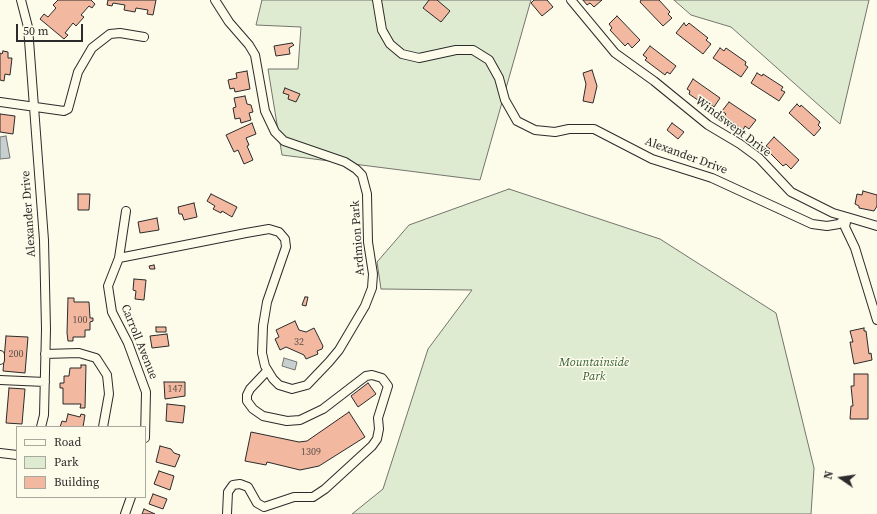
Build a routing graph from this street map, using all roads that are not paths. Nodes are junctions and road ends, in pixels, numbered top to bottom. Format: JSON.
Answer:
{"nodes":[{"id":1,"x":21,"y":0,"type":"edge"},
{"id":2,"x":215,"y":0,"type":"edge"},
{"id":3,"x":377,"y":0,"type":"edge"},
{"id":4,"x":571,"y":0,"type":"edge"},
{"id":5,"x":144,"y":37,"type":"dead end"},
{"id":6,"x":0,"y":102,"type":"edge"},
{"id":7,"x":33,"y":106,"type":"junction"},
{"id":8,"x":126,"y":210,"type":"dead end"},
{"id":9,"x":847,"y":217,"type":"junction"},
{"id":10,"x":877,"y":226,"type":"edge"},
{"id":11,"x":119,"y":258,"type":"junction"},
{"id":12,"x":877,"y":320,"type":"edge"},
{"id":13,"x":45,"y":354,"type":"junction"},
{"id":14,"x":0,"y":355,"type":"edge"},
{"id":15,"x":0,"y":360,"type":"edge"},
{"id":16,"x":268,"y":371,"type":"junction"},
{"id":17,"x":0,"y":380,"type":"edge"},
{"id":18,"x":45,"y":382,"type":"junction"},
{"id":19,"x":41,"y":426,"type":"edge"},
{"id":20,"x":104,"y":426,"type":"edge"},
{"id":21,"x":145,"y":426,"type":"edge"},
{"id":22,"x":0,"y":453,"type":"edge"},
{"id":23,"x":16,"y":455,"type":"edge"},
{"id":24,"x":131,"y":498,"type":"edge"},
{"id":25,"x":125,"y":514,"type":"edge"},
{"id":26,"x":227,"y":514,"type":"edge"}],
"edges":[{"from":1,"to":7,"type":"street","name":"Alexander Drive"},
{"from":2,"to":16,"type":"street","name":"Ardmion Park"},
{"from":3,"to":9,"type":"street","name":"Alexander Drive"},
{"from":4,"to":9,"type":"street","name":"Windswept Drive"},
{"from":5,"to":7,"type":"street"},
{"from":6,"to":7,"type":"street"},
{"from":7,"to":13,"type":"street","name":"Alexander Drive"},
{"from":8,"to":11,"type":"street","name":"Carroll Avenue"},
{"from":9,"to":10,"type":"street","name":"Windswept Drive"},
{"from":9,"to":12,"type":"street"},
{"from":11,"to":16,"type":"street","name":"Ardmion Park"},
{"from":11,"to":21,"type":"street","name":"Carroll Avenue"},
{"from":13,"to":18,"type":"street","name":"Alexander Drive"},
{"from":13,"to":20,"type":"street"},
{"from":14,"to":15,"type":"street"},
{"from":16,"to":26,"type":"street"},
{"from":17,"to":18,"type":"street"},
{"from":18,"to":19,"type":"street","name":"Alexander Drive"},
{"from":22,"to":23,"type":"street"},
{"from":24,"to":25,"type":"street"}]}
